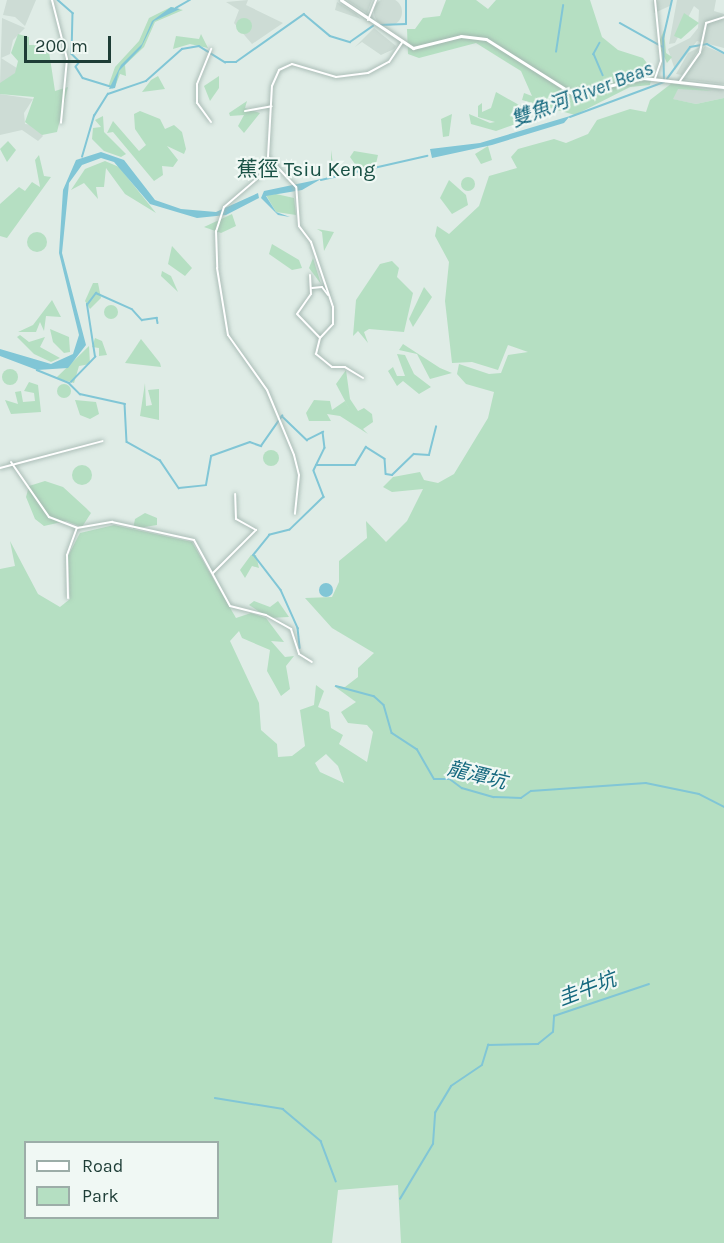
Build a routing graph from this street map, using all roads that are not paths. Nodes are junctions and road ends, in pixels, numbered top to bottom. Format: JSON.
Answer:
{"nodes":[{"id":1,"x":52,"y":0,"type":"edge"},
{"id":2,"x":341,"y":0,"type":"edge"},
{"id":3,"x":376,"y":0,"type":"edge"},
{"id":4,"x":655,"y":0,"type":"edge"},
{"id":5,"x":724,"y":17,"type":"edge"},
{"id":6,"x":368,"y":20,"type":"junction"},
{"id":7,"x":402,"y":43,"type":"junction"},
{"id":8,"x":211,"y":50,"type":"dead end"},
{"id":9,"x":657,"y":78,"type":"junction"},
{"id":10,"x":680,"y":81,"type":"junction"},
{"id":11,"x":724,"y":87,"type":"edge"},
{"id":12,"x":272,"y":106,"type":"junction"},
{"id":13,"x":245,"y":111,"type":"dead end"},
{"id":14,"x":211,"y":122,"type":"dead end"},
{"id":15,"x":61,"y":123,"type":"dead end"},
{"id":16,"x":273,"y":165,"type":"junction"},
{"id":17,"x":310,"y":275,"type":"dead end"},
{"id":18,"x":312,"y":288,"type":"junction"},
{"id":19,"x":329,"y":295,"type":"junction"},
{"id":20,"x":320,"y":338,"type":"junction"},
{"id":21,"x":363,"y":378,"type":"dead end"},
{"id":22,"x":103,"y":441,"type":"dead end"},
{"id":23,"x":11,"y":462,"type":"junction"},
{"id":24,"x":0,"y":468,"type":"edge"},
{"id":25,"x":235,"y":494,"type":"dead end"},
{"id":26,"x":295,"y":514,"type":"dead end"},
{"id":27,"x":77,"y":528,"type":"junction"},
{"id":28,"x":213,"y":573,"type":"junction"},
{"id":29,"x":68,"y":598,"type":"dead end"},
{"id":30,"x":312,"y":662,"type":"dead end"}],
"edges":[{"from":1,"to":15,"type":"street"},
{"from":2,"to":6,"type":"main road"},
{"from":3,"to":6,"type":"street"},
{"from":4,"to":9,"type":"street"},
{"from":5,"to":10,"type":"street"},
{"from":6,"to":7,"type":"main road"},
{"from":7,"to":9,"type":"main road"},
{"from":7,"to":12,"type":"street"},
{"from":8,"to":14,"type":"street"},
{"from":9,"to":10,"type":"main road"},
{"from":10,"to":11,"type":"main road"},
{"from":12,"to":13,"type":"street"},
{"from":12,"to":16,"type":"street"},
{"from":16,"to":19,"type":"street"},
{"from":16,"to":26,"type":"street"},
{"from":17,"to":18,"type":"street"},
{"from":18,"to":19,"type":"street"},
{"from":18,"to":20,"type":"street"},
{"from":19,"to":20,"type":"street"},
{"from":20,"to":21,"type":"street"},
{"from":22,"to":23,"type":"street"},
{"from":23,"to":24,"type":"street"},
{"from":23,"to":27,"type":"street"},
{"from":25,"to":28,"type":"street"},
{"from":27,"to":28,"type":"street"},
{"from":27,"to":29,"type":"street"},
{"from":28,"to":30,"type":"street"}]}
